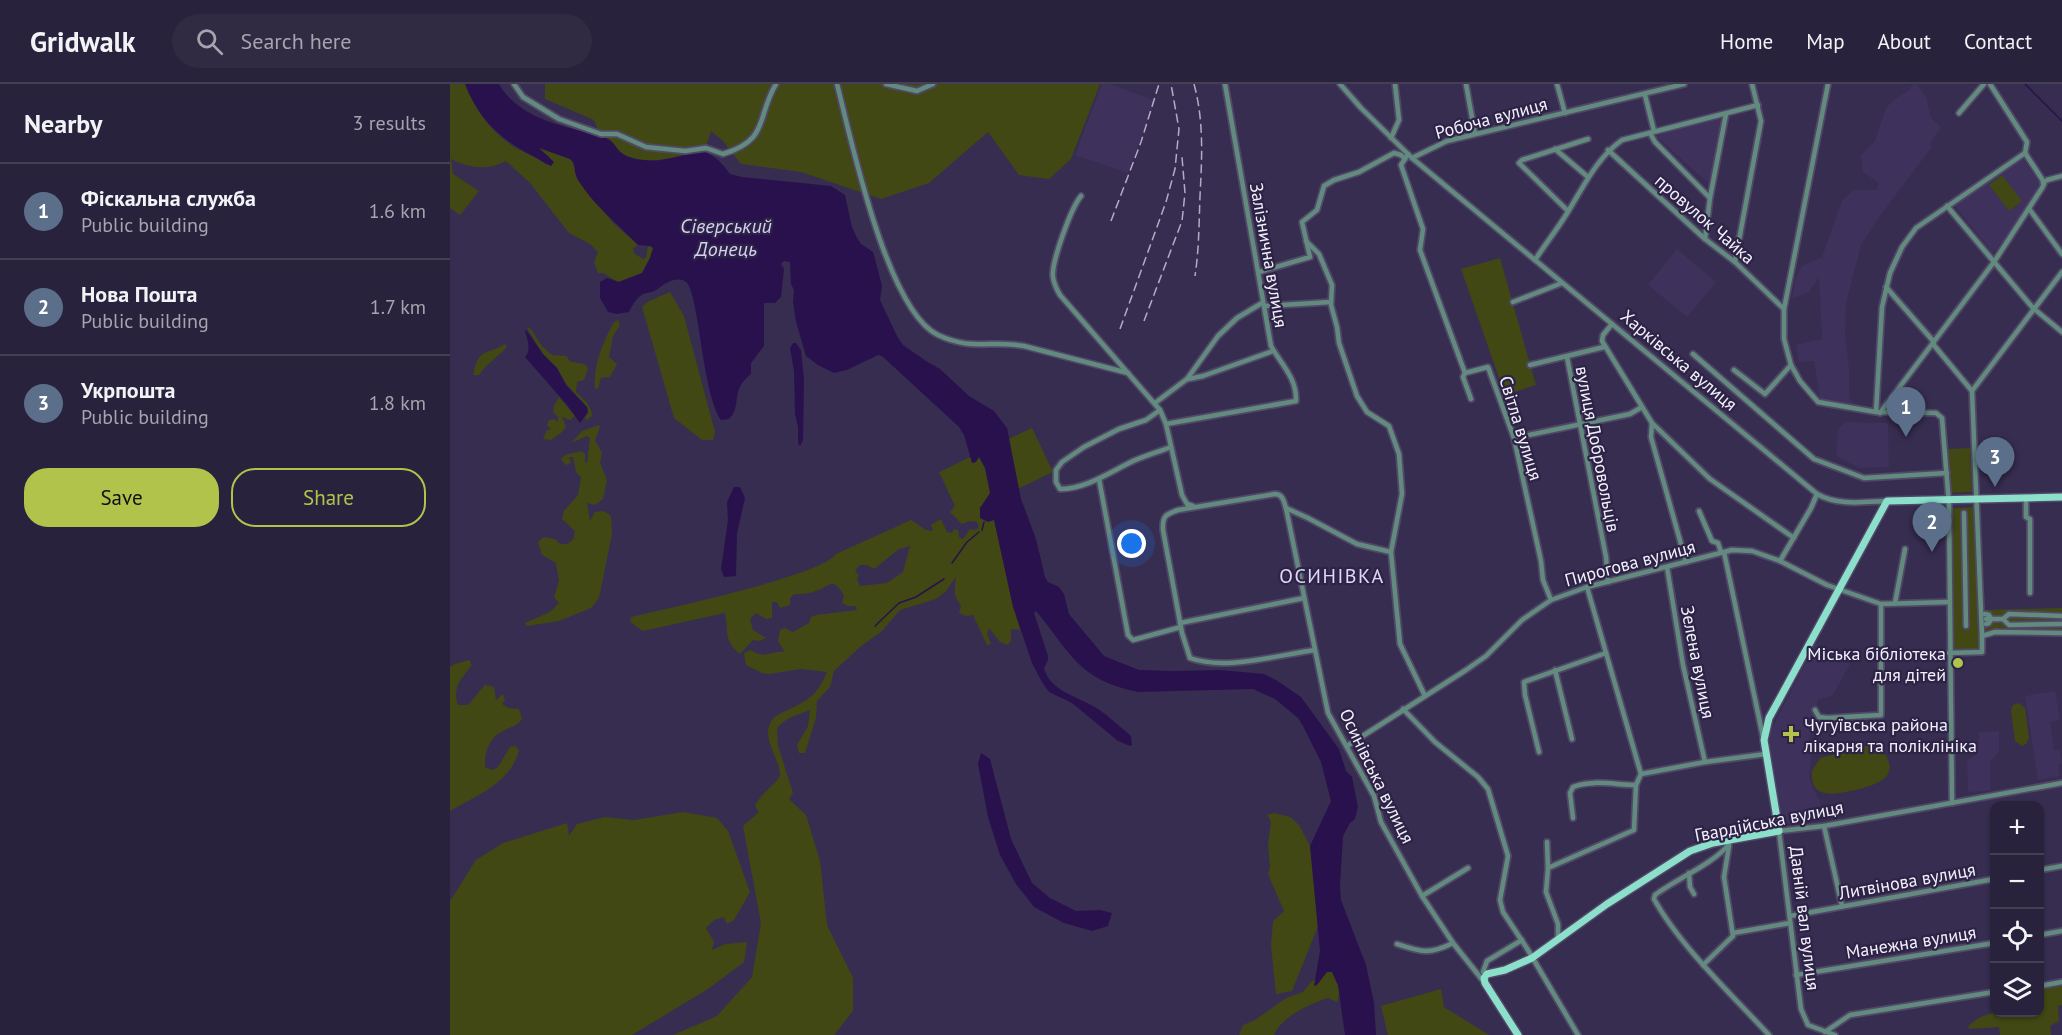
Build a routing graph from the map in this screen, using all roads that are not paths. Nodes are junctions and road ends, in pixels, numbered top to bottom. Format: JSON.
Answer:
{"nodes":[{"id":1,"x":514,"y":84,"type":"edge"},
{"id":2,"x":776,"y":84,"type":"edge"},
{"id":3,"x":837,"y":84,"type":"edge"},
{"id":4,"x":885,"y":84,"type":"edge"},
{"id":5,"x":933,"y":84,"type":"edge"},
{"id":6,"x":1225,"y":84,"type":"edge"},
{"id":7,"x":1340,"y":84,"type":"edge"},
{"id":8,"x":1395,"y":84,"type":"edge"},
{"id":9,"x":1466,"y":84,"type":"edge"},
{"id":10,"x":1557,"y":84,"type":"edge"},
{"id":11,"x":1684,"y":84,"type":"edge"},
{"id":12,"x":1752,"y":84,"type":"edge"},
{"id":13,"x":1828,"y":84,"type":"edge"},
{"id":14,"x":1984,"y":84,"type":"edge"},
{"id":15,"x":1990,"y":84,"type":"edge"},
{"id":16,"x":1645,"y":95,"type":"junction"},
{"id":17,"x":1758,"y":105,"type":"junction"},
{"id":18,"x":1565,"y":113,"type":"junction"},
{"id":19,"x":1959,"y":113,"type":"dead end"},
{"id":20,"x":1726,"y":114,"type":"junction"},
{"id":21,"x":1652,"y":132,"type":"junction"},
{"id":22,"x":1475,"y":134,"type":"junction"},
{"id":23,"x":1390,"y":138,"type":"junction"},
{"id":24,"x":1588,"y":139,"type":"dead end"},
{"id":25,"x":1555,"y":149,"type":"junction"},
{"id":26,"x":1608,"y":150,"type":"junction"},
{"id":27,"x":2025,"y":153,"type":"junction"},
{"id":28,"x":1410,"y":156,"type":"junction"},
{"id":29,"x":1405,"y":159,"type":"junction"},
{"id":30,"x":2062,"y":176,"type":"edge"},
{"id":31,"x":1588,"y":177,"type":"junction"},
{"id":32,"x":2043,"y":183,"type":"junction"},
{"id":33,"x":1081,"y":196,"type":"dead end"},
{"id":34,"x":1710,"y":198,"type":"junction"},
{"id":35,"x":1947,"y":206,"type":"junction"},
{"id":36,"x":2030,"y":210,"type":"junction"},
{"id":37,"x":1568,"y":211,"type":"junction"},
{"id":38,"x":1705,"y":239,"type":"junction"},
{"id":39,"x":1306,"y":241,"type":"junction"},
{"id":40,"x":2062,"y":254,"type":"edge"},
{"id":41,"x":1535,"y":260,"type":"junction"},
{"id":42,"x":1735,"y":262,"type":"junction"},
{"id":43,"x":1994,"y":262,"type":"junction"},
{"id":44,"x":1259,"y":272,"type":"junction"},
{"id":45,"x":2062,"y":272,"type":"edge"},
{"id":46,"x":1562,"y":283,"type":"junction"},
{"id":47,"x":1886,"y":286,"type":"junction"},
{"id":48,"x":1331,"y":302,"type":"junction"},
{"id":49,"x":1513,"y":302,"type":"dead end"},
{"id":50,"x":1264,"y":305,"type":"junction"},
{"id":51,"x":2033,"y":308,"type":"junction"},
{"id":52,"x":1784,"y":309,"type":"junction"},
{"id":53,"x":1612,"y":324,"type":"junction"},
{"id":54,"x":2062,"y":332,"type":"edge"},
{"id":55,"x":1934,"y":343,"type":"junction"},
{"id":56,"x":1604,"y":347,"type":"junction"},
{"id":57,"x":1274,"y":351,"type":"junction"},
{"id":58,"x":1693,"y":354,"type":"dead end"},
{"id":59,"x":1567,"y":357,"type":"junction"},
{"id":60,"x":1530,"y":365,"type":"dead end"},
{"id":61,"x":1791,"y":365,"type":"junction"},
{"id":62,"x":1734,"y":370,"type":"dead end"},
{"id":63,"x":1128,"y":373,"type":"junction"},
{"id":64,"x":1465,"y":373,"type":"junction"},
{"id":65,"x":1187,"y":379,"type":"junction"},
{"id":66,"x":1972,"y":391,"type":"junction"},
{"id":67,"x":1471,"y":399,"type":"dead end"},
{"id":68,"x":1155,"y":403,"type":"junction"},
{"id":69,"x":1642,"y":406,"type":"junction"},
{"id":70,"x":1160,"y":410,"type":"junction"},
{"id":71,"x":1878,"y":413,"type":"junction"},
{"id":72,"x":1653,"y":423,"type":"junction"},
{"id":73,"x":1166,"y":424,"type":"junction"},
{"id":74,"x":1579,"y":425,"type":"junction"},
{"id":75,"x":1514,"y":438,"type":"junction"},
{"id":76,"x":1171,"y":447,"type":"junction"},
{"id":77,"x":1947,"y":473,"type":"junction"},
{"id":78,"x":1098,"y":479,"type":"junction"},
{"id":79,"x":1817,"y":494,"type":"junction"},
{"id":80,"x":2062,"y":497,"type":"edge"},
{"id":81,"x":2026,"y":498,"type":"junction"},
{"id":82,"x":1977,"y":499,"type":"junction"},
{"id":83,"x":1949,"y":500,"type":"junction"},
{"id":84,"x":1184,"y":501,"type":"junction"},
{"id":85,"x":1887,"y":501,"type":"junction"},
{"id":86,"x":1194,"y":507,"type":"junction"},
{"id":87,"x":1286,"y":508,"type":"junction"},
{"id":88,"x":1178,"y":510,"type":"junction"},
{"id":89,"x":1699,"y":510,"type":"dead end"},
{"id":90,"x":1964,"y":513,"type":"dead end"},
{"id":91,"x":1794,"y":538,"type":"junction"},
{"id":92,"x":1905,"y":549,"type":"dead end"},
{"id":93,"x":1391,"y":552,"type":"junction"},
{"id":94,"x":1722,"y":552,"type":"junction"},
{"id":95,"x":1780,"y":561,"type":"junction"},
{"id":96,"x":1686,"y":562,"type":"junction"},
{"id":97,"x":1667,"y":567,"type":"junction"},
{"id":98,"x":1608,"y":582,"type":"junction"},
{"id":99,"x":1587,"y":587,"type":"junction"},
{"id":100,"x":1838,"y":590,"type":"junction"},
{"id":101,"x":2030,"y":593,"type":"dead end"},
{"id":102,"x":1304,"y":598,"type":"junction"},
{"id":103,"x":1551,"y":600,"type":"junction"},
{"id":104,"x":1949,"y":602,"type":"junction"},
{"id":105,"x":1895,"y":603,"type":"junction"},
{"id":106,"x":1881,"y":604,"type":"junction"},
{"id":107,"x":2062,"y":616,"type":"edge"},
{"id":108,"x":1988,"y":619,"type":"dead end"},
{"id":109,"x":2003,"y":619,"type":"junction"},
{"id":110,"x":2062,"y":623,"type":"edge"},
{"id":111,"x":1180,"y":625,"type":"junction"},
{"id":112,"x":1966,"y":626,"type":"dead end"},
{"id":113,"x":2062,"y":633,"type":"edge"},
{"id":114,"x":1982,"y":636,"type":"junction"},
{"id":115,"x":1315,"y":650,"type":"junction"},
{"id":116,"x":1606,"y":653,"type":"junction"},
{"id":117,"x":1949,"y":653,"type":"junction"},
{"id":118,"x":1555,"y":670,"type":"junction"},
{"id":119,"x":1425,"y":696,"type":"junction"},
{"id":120,"x":1403,"y":709,"type":"junction"},
{"id":121,"x":1815,"y":710,"type":"dead end"},
{"id":122,"x":1572,"y":739,"type":"dead end"},
{"id":123,"x":1764,"y":740,"type":"junction"},
{"id":124,"x":1347,"y":746,"type":"junction"},
{"id":125,"x":1539,"y":752,"type":"dead end"},
{"id":126,"x":1766,"y":754,"type":"junction"},
{"id":127,"x":1705,"y":762,"type":"junction"},
{"id":128,"x":1641,"y":774,"type":"junction"},
{"id":129,"x":2062,"y":783,"type":"edge"},
{"id":130,"x":1636,"y":785,"type":"junction"},
{"id":131,"x":1952,"y":803,"type":"junction"},
{"id":132,"x":1573,"y":818,"type":"dead end"},
{"id":133,"x":1824,"y":826,"type":"junction"},
{"id":134,"x":1779,"y":831,"type":"junction"},
{"id":135,"x":1547,"y":842,"type":"dead end"},
{"id":136,"x":1730,"y":842,"type":"junction"},
{"id":137,"x":2062,"y":866,"type":"edge"},
{"id":138,"x":1468,"y":868,"type":"dead end"},
{"id":139,"x":1548,"y":868,"type":"junction"},
{"id":140,"x":2044,"y":869,"type":"edge"},
{"id":141,"x":1689,"y":873,"type":"junction"},
{"id":142,"x":1990,"y":880,"type":"edge"},
{"id":143,"x":1694,"y":894,"type":"dead end"},
{"id":144,"x":1422,"y":896,"type":"junction"},
{"id":145,"x":1842,"y":906,"type":"junction"},
{"id":146,"x":1790,"y":916,"type":"junction"},
{"id":147,"x":1790,"y":923,"type":"junction"},
{"id":148,"x":2062,"y":931,"type":"edge"},
{"id":149,"x":1733,"y":933,"type":"junction"},
{"id":150,"x":2044,"y":934,"type":"edge"},
{"id":151,"x":1558,"y":937,"type":"junction"},
{"id":152,"x":1521,"y":940,"type":"junction"},
{"id":153,"x":1453,"y":943,"type":"junction"},
{"id":154,"x":1397,"y":944,"type":"dead end"},
{"id":155,"x":1990,"y":944,"type":"edge"},
{"id":156,"x":1532,"y":958,"type":"junction"},
{"id":157,"x":1703,"y":965,"type":"junction"},
{"id":158,"x":1470,"y":966,"type":"junction"},
{"id":159,"x":1486,"y":972,"type":"junction"},
{"id":160,"x":1796,"y":975,"type":"junction"},
{"id":161,"x":2062,"y":982,"type":"edge"},
{"id":162,"x":1485,"y":983,"type":"junction"},
{"id":163,"x":2044,"y":985,"type":"edge"},
{"id":164,"x":1990,"y":993,"type":"edge"},
{"id":165,"x":1822,"y":1033,"type":"edge"},
{"id":166,"x":1518,"y":1035,"type":"edge"},
{"id":167,"x":1578,"y":1035,"type":"edge"},
{"id":168,"x":1768,"y":1035,"type":"edge"},
{"id":169,"x":1835,"y":1035,"type":"edge"}],
"edges":[{"from":1,"to":2,"type":"street"},
{"from":3,"to":63,"type":"street"},
{"from":4,"to":5,"type":"street"},
{"from":6,"to":44,"type":"street","name":"Залізнична вулиця"},
{"from":7,"to":23,"type":"street","name":"Харківська вулиця"},
{"from":8,"to":23,"type":"street"},
{"from":9,"to":22,"type":"street"},
{"from":10,"to":18,"type":"street"},
{"from":11,"to":16,"type":"street","name":"Робоча вулиця"},
{"from":12,"to":17,"type":"street"},
{"from":13,"to":52,"type":"street"},
{"from":14,"to":19,"type":"street"},
{"from":15,"to":27,"type":"street"},
{"from":16,"to":18,"type":"street","name":"Робоча вулиця"},
{"from":16,"to":21,"type":"street"},
{"from":17,"to":20,"type":"street"},
{"from":17,"to":42,"type":"street"},
{"from":18,"to":22,"type":"street","name":"Робоча вулиця"},
{"from":20,"to":21,"type":"street"},
{"from":20,"to":34,"type":"street"},
{"from":21,"to":26,"type":"street"},
{"from":21,"to":34,"type":"street"},
{"from":22,"to":28,"type":"street","name":"Робоча вулиця"},
{"from":23,"to":28,"type":"street","name":"Харківська вулиця"},
{"from":24,"to":25,"type":"street"},
{"from":25,"to":31,"type":"street"},
{"from":25,"to":37,"type":"street"},
{"from":26,"to":31,"type":"street"},
{"from":26,"to":38,"type":"street","name":"провулок Чайка"},
{"from":27,"to":32,"type":"street"},
{"from":27,"to":35,"type":"street"},
{"from":28,"to":29,"type":"street"},
{"from":28,"to":41,"type":"street","name":"Харківська вулиця"},
{"from":29,"to":39,"type":"street"},
{"from":29,"to":64,"type":"street"},
{"from":30,"to":32,"type":"street"},
{"from":31,"to":37,"type":"street"},
{"from":32,"to":36,"type":"street"},
{"from":33,"to":63,"type":"street"},
{"from":34,"to":38,"type":"street"},
{"from":35,"to":43,"type":"street"},
{"from":35,"to":47,"type":"street"},
{"from":36,"to":40,"type":"street"},
{"from":36,"to":43,"type":"street"},
{"from":37,"to":41,"type":"street"},
{"from":38,"to":42,"type":"street","name":"провулок Чайка"},
{"from":39,"to":44,"type":"street"},
{"from":39,"to":48,"type":"street"},
{"from":41,"to":46,"type":"street","name":"Харківська вулиця"},
{"from":42,"to":52,"type":"street","name":"провулок Чайка"},
{"from":43,"to":51,"type":"street"},
{"from":43,"to":55,"type":"street"},
{"from":44,"to":50,"type":"street","name":"Залізнична вулиця"},
{"from":45,"to":51,"type":"street"},
{"from":46,"to":49,"type":"street"},
{"from":46,"to":53,"type":"street","name":"Харківська вулиця"},
{"from":47,"to":55,"type":"street"},
{"from":47,"to":71,"type":"street"},
{"from":48,"to":50,"type":"street"},
{"from":48,"to":93,"type":"street"},
{"from":50,"to":57,"type":"street","name":"Залізнична вулиця"},
{"from":50,"to":65,"type":"street"},
{"from":51,"to":54,"type":"street"},
{"from":51,"to":66,"type":"street"},
{"from":52,"to":61,"type":"street"},
{"from":53,"to":56,"type":"street"},
{"from":53,"to":79,"type":"street","name":"Харківська вулиця"},
{"from":55,"to":66,"type":"street"},
{"from":55,"to":71,"type":"street"},
{"from":56,"to":59,"type":"street"},
{"from":56,"to":69,"type":"street"},
{"from":57,"to":65,"type":"street"},
{"from":57,"to":73,"type":"street","name":"Залізнична вулиця"},
{"from":58,"to":77,"type":"street"},
{"from":59,"to":60,"type":"street"},
{"from":59,"to":74,"type":"street","name":"вулиця Добровольців"},
{"from":61,"to":62,"type":"street"},
{"from":61,"to":71,"type":"street"},
{"from":63,"to":68,"type":"street"},
{"from":64,"to":67,"type":"street"},
{"from":64,"to":75,"type":"street","name":"Світла вулиця"},
{"from":65,"to":68,"type":"street"},
{"from":66,"to":82,"type":"street"},
{"from":68,"to":70,"type":"street"},
{"from":69,"to":72,"type":"street"},
{"from":69,"to":74,"type":"street"},
{"from":70,"to":73,"type":"street"},
{"from":70,"to":78,"type":"street"},
{"from":71,"to":77,"type":"street"},
{"from":72,"to":91,"type":"street"},
{"from":72,"to":96,"type":"street"},
{"from":73,"to":76,"type":"street"},
{"from":74,"to":75,"type":"street"},
{"from":74,"to":98,"type":"street","name":"вулиця Добровольців"},
{"from":75,"to":103,"type":"street","name":"Світла вулиця"},
{"from":76,"to":78,"type":"street"},
{"from":76,"to":84,"type":"street"},
{"from":77,"to":83,"type":"street"},
{"from":78,"to":111,"type":"street"},
{"from":79,"to":85,"type":"street","name":"Харківська вулиця"},
{"from":79,"to":91,"type":"street"},
{"from":80,"to":81,"type":"main road","name":"Харківська вулиця"},
{"from":81,"to":82,"type":"main road","name":"Харківська вулиця"},
{"from":81,"to":101,"type":"street"},
{"from":82,"to":83,"type":"main road","name":"Харківська вулиця"},
{"from":82,"to":114,"type":"street"},
{"from":83,"to":85,"type":"main road","name":"Харківська вулиця"},
{"from":83,"to":104,"type":"street"},
{"from":84,"to":86,"type":"street"},
{"from":84,"to":88,"type":"street"},
{"from":85,"to":100,"type":"main road"},
{"from":86,"to":87,"type":"street","name":"Осинівська вулиця"},
{"from":86,"to":88,"type":"street"},
{"from":87,"to":93,"type":"street"},
{"from":87,"to":102,"type":"street","name":"Осинівська вулиця"},
{"from":88,"to":111,"type":"street"},
{"from":89,"to":94,"type":"street","name":"Давній вал вулиця"},
{"from":90,"to":112,"type":"street"},
{"from":91,"to":95,"type":"street"},
{"from":92,"to":105,"type":"street"},
{"from":93,"to":119,"type":"street"},
{"from":94,"to":95,"type":"street","name":"Пирогова вулиця"},
{"from":94,"to":96,"type":"street","name":"Пирогова вулиця"},
{"from":94,"to":123,"type":"street","name":"Давній вал вулиця"},
{"from":95,"to":100,"type":"street","name":"Пирогова вулиця"},
{"from":96,"to":97,"type":"street","name":"Пирогова вулиця"},
{"from":97,"to":98,"type":"street","name":"Пирогова вулиця"},
{"from":97,"to":127,"type":"street","name":"Зелена вулиця"},
{"from":98,"to":99,"type":"street","name":"Пирогова вулиця"},
{"from":99,"to":103,"type":"street","name":"Пирогова вулиця"},
{"from":99,"to":116,"type":"street"},
{"from":100,"to":106,"type":"street","name":"Пирогова вулиця"},
{"from":100,"to":123,"type":"main road"},
{"from":102,"to":111,"type":"street"},
{"from":102,"to":115,"type":"street","name":"Осинівська вулиця"},
{"from":103,"to":119,"type":"street","name":"Пирогова вулиця"},
{"from":104,"to":105,"type":"street"},
{"from":104,"to":117,"type":"street"},
{"from":105,"to":106,"type":"street"},
{"from":106,"to":121,"type":"street"},
{"from":107,"to":109,"type":"street"},
{"from":107,"to":110,"type":"street"},
{"from":108,"to":109,"type":"street"},
{"from":109,"to":110,"type":"street"},
{"from":111,"to":115,"type":"street"},
{"from":113,"to":114,"type":"street"},
{"from":114,"to":117,"type":"street"},
{"from":115,"to":124,"type":"street","name":"Осинівська вулиця"},
{"from":116,"to":118,"type":"street"},
{"from":116,"to":128,"type":"street"},
{"from":117,"to":131,"type":"street"},
{"from":118,"to":122,"type":"street"},
{"from":118,"to":125,"type":"street"},
{"from":119,"to":120,"type":"street","name":"Пирогова вулиця"},
{"from":120,"to":124,"type":"street","name":"Пирогова вулиця"},
{"from":120,"to":152,"type":"street"},
{"from":123,"to":126,"type":"main road","name":"Давній вал вулиця"},
{"from":124,"to":144,"type":"street","name":"Осинівська вулиця"},
{"from":126,"to":127,"type":"street"},
{"from":126,"to":134,"type":"main road","name":"Давній вал вулиця"},
{"from":127,"to":128,"type":"street"},
{"from":128,"to":130,"type":"street"},
{"from":129,"to":131,"type":"street","name":"Гвардійська вулиця"},
{"from":130,"to":132,"type":"street"},
{"from":130,"to":139,"type":"street"},
{"from":131,"to":133,"type":"street","name":"Гвардійська вулиця"},
{"from":133,"to":134,"type":"street","name":"Гвардійська вулиця"},
{"from":133,"to":145,"type":"street"},
{"from":134,"to":136,"type":"main road","name":"Гвардійська вулиця"},
{"from":134,"to":146,"type":"street","name":"Давній вал вулиця"},
{"from":135,"to":139,"type":"street"},
{"from":136,"to":141,"type":"street"},
{"from":136,"to":149,"type":"street"},
{"from":136,"to":151,"type":"main road","name":"Гвардійська вулиця"},
{"from":137,"to":140,"type":"street"},
{"from":138,"to":144,"type":"street"},
{"from":139,"to":151,"type":"street"},
{"from":141,"to":143,"type":"street"},
{"from":141,"to":157,"type":"street"},
{"from":142,"to":145,"type":"street","name":"Литвінова вулиця"},
{"from":144,"to":153,"type":"street","name":"Осинівська вулиця"},
{"from":145,"to":146,"type":"street","name":"Литвінова вулиця"},
{"from":146,"to":147,"type":"street","name":"Давній вал вулиця"},
{"from":147,"to":149,"type":"street"},
{"from":147,"to":160,"type":"street","name":"Давній вал вулиця"},
{"from":148,"to":150,"type":"street"},
{"from":149,"to":157,"type":"street"},
{"from":151,"to":156,"type":"main road","name":"Гвардійська вулиця"},
{"from":152,"to":156,"type":"street"},
{"from":152,"to":159,"type":"street"},
{"from":153,"to":154,"type":"street"},
{"from":153,"to":158,"type":"street","name":"Осинівська вулиця"},
{"from":155,"to":160,"type":"street","name":"Манежна вулиця"},
{"from":156,"to":159,"type":"main road","name":"Гвардійська вулиця"},
{"from":156,"to":167,"type":"street"},
{"from":157,"to":168,"type":"street"},
{"from":158,"to":159,"type":"street"},
{"from":158,"to":162,"type":"street","name":"Осинівська вулиця"},
{"from":159,"to":162,"type":"main road"},
{"from":160,"to":165,"type":"street","name":"Давній вал вулиця"},
{"from":161,"to":163,"type":"street"},
{"from":162,"to":166,"type":"main road","name":"Осинівська вулиця"},
{"from":164,"to":165,"type":"street"},
{"from":165,"to":169,"type":"street"}]}
